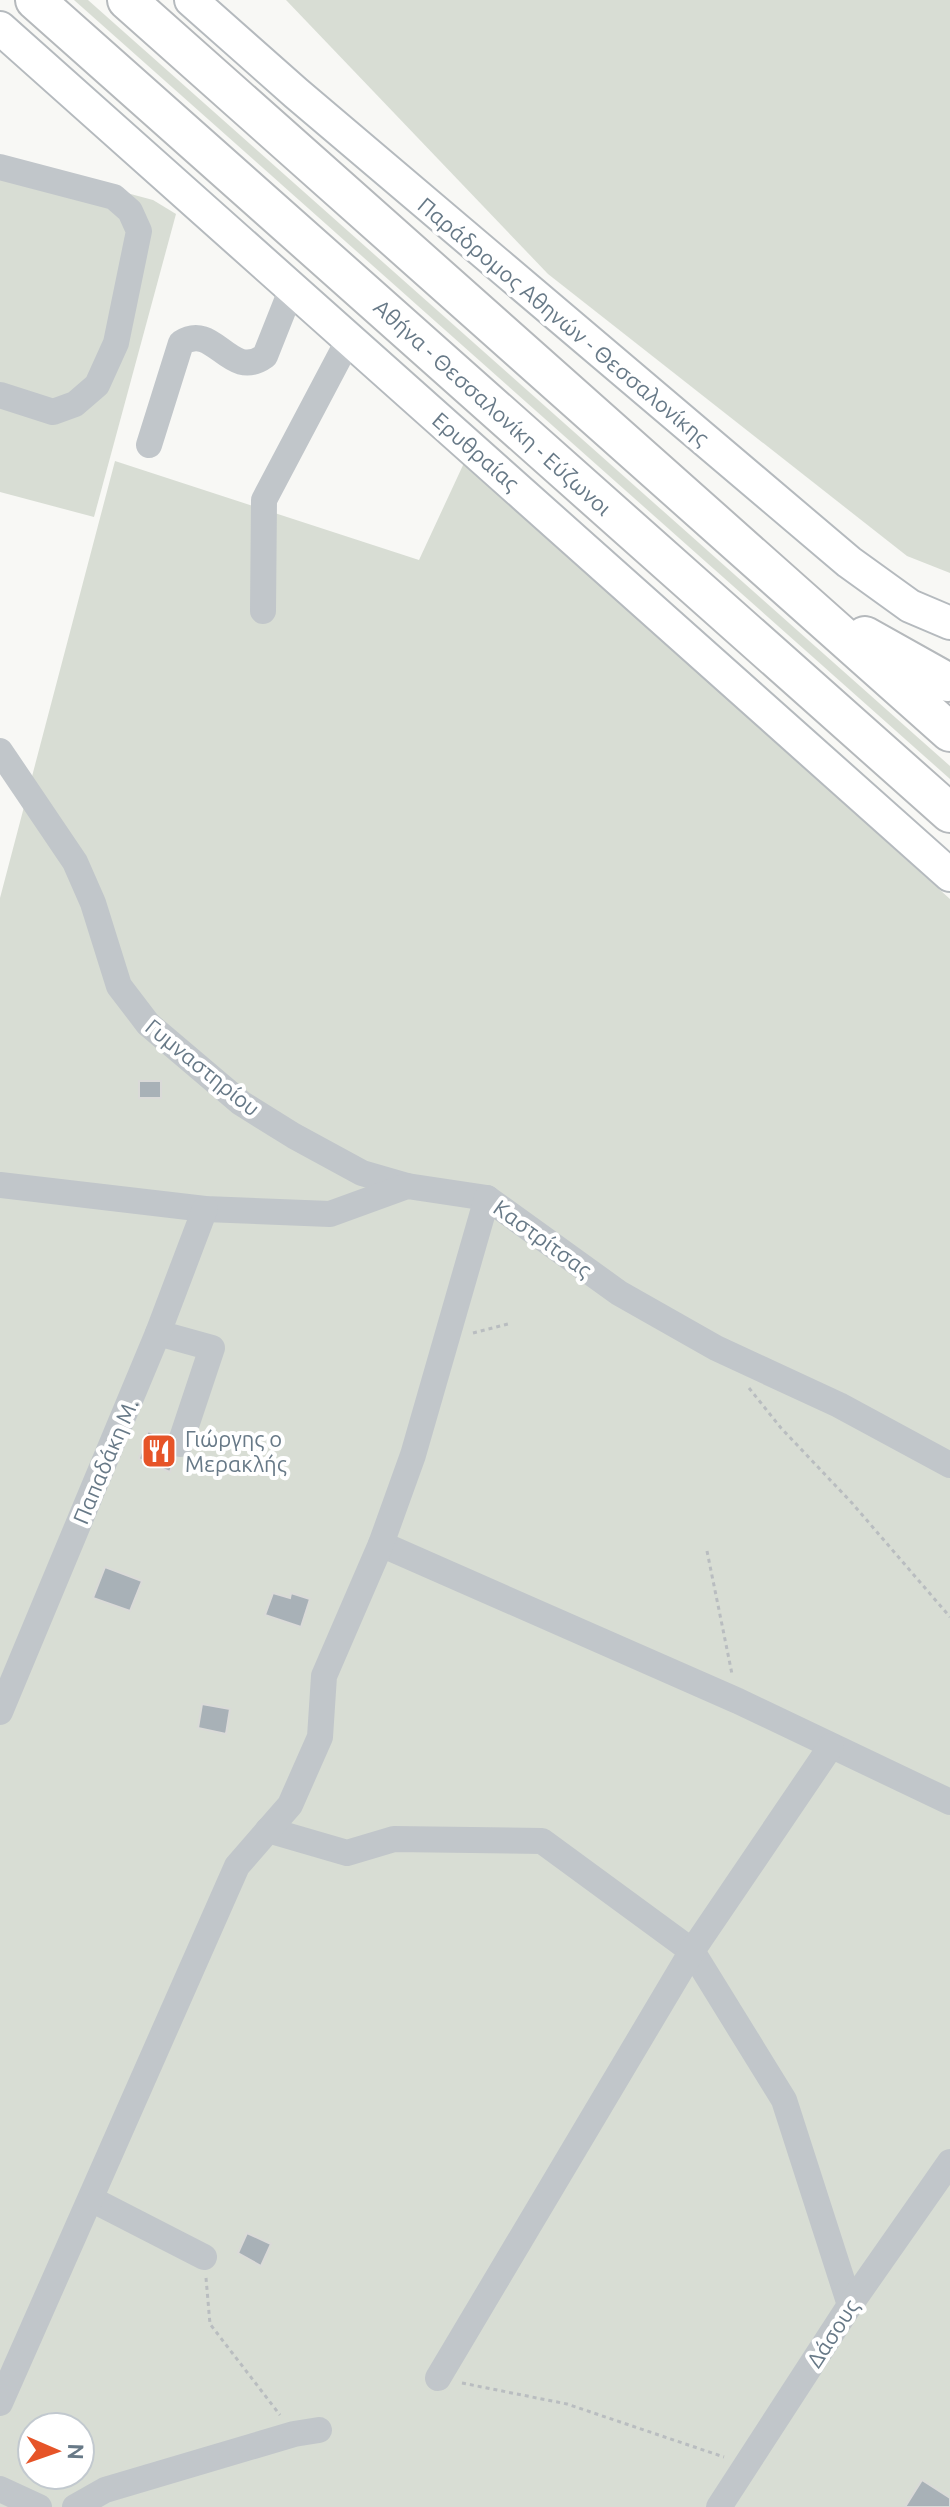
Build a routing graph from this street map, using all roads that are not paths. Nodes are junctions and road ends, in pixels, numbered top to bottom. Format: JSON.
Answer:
{"nodes":[{"id":1,"x":35,"y":0,"type":"edge"},
{"id":2,"x":127,"y":0,"type":"edge"},
{"id":3,"x":191,"y":0,"type":"edge"},
{"id":4,"x":0,"y":28,"type":"edge"},
{"id":5,"x":0,"y":167,"type":"edge"},
{"id":6,"x":292,"y":288,"type":"junction"},
{"id":7,"x":349,"y":339,"type":"junction"},
{"id":8,"x":0,"y":395,"type":"edge"},
{"id":9,"x":149,"y":445,"type":"dead end"},
{"id":10,"x":800,"y":599,"type":"junction"},
{"id":11,"x":263,"y":611,"type":"dead end"},
{"id":12,"x":950,"y":623,"type":"edge"},
{"id":13,"x":947,"y":682,"type":"dead end"},
{"id":14,"x":950,"y":732,"type":"edge"},
{"id":15,"x":0,"y":751,"type":"edge"},
{"id":16,"x":950,"y":813,"type":"edge"},
{"id":17,"x":950,"y":875,"type":"edge"},
{"id":18,"x":0,"y":1185,"type":"edge"},
{"id":19,"x":407,"y":1186,"type":"junction"},
{"id":20,"x":487,"y":1198,"type":"junction"},
{"id":21,"x":205,"y":1209,"type":"junction"},
{"id":22,"x":158,"y":1333,"type":"junction"},
{"id":23,"x":180,"y":1444,"type":"dead end"},
{"id":24,"x":950,"y":1465,"type":"edge"},
{"id":25,"x":381,"y":1544,"type":"junction"},
{"id":26,"x":0,"y":1712,"type":"edge"},
{"id":27,"x":831,"y":1746,"type":"junction"},
{"id":28,"x":950,"y":1802,"type":"edge"},
{"id":29,"x":268,"y":1830,"type":"junction"},
{"id":30,"x":692,"y":1951,"type":"junction"},
{"id":31,"x":950,"y":2162,"type":"edge"},
{"id":32,"x":91,"y":2199,"type":"junction"},
{"id":33,"x":204,"y":2257,"type":"road end"},
{"id":34,"x":850,"y":2305,"type":"junction"},
{"id":35,"x":438,"y":2378,"type":"road end"},
{"id":36,"x":0,"y":2403,"type":"edge"},
{"id":37,"x":306,"y":2432,"type":"road end"},
{"id":38,"x":0,"y":2489,"type":"edge"},
{"id":39,"x":39,"y":2507,"type":"edge"},
{"id":40,"x":75,"y":2507,"type":"edge"},
{"id":41,"x":719,"y":2507,"type":"edge"}],
"edges":[{"from":1,"to":16,"type":"highway","name":"Αθήνα - Θεσσαλονίκη - Εύζωνοι"},
{"from":2,"to":10,"type":"highway"},
{"from":3,"to":12,"type":"main road","name":"Παράδρομος Αθηνών - Θεσσαλονίκης"},
{"from":4,"to":6,"type":"main road","name":"Ερυθραίας"},
{"from":5,"to":8,"type":"street"},
{"from":6,"to":7,"type":"main road","name":"Ερυθραίας"},
{"from":6,"to":9,"type":"street"},
{"from":7,"to":11,"type":"street"},
{"from":7,"to":17,"type":"main road","name":"Ερυθραίας"},
{"from":10,"to":13,"type":"highway"},
{"from":10,"to":14,"type":"highway"},
{"from":15,"to":19,"type":"street","name":"Γυμναστηρίου"},
{"from":18,"to":21,"type":"street","name":"Καστρίτσας"},
{"from":19,"to":20,"type":"street","name":"Καστρίτσας"},
{"from":19,"to":21,"type":"street","name":"Καστρίτσας"},
{"from":20,"to":24,"type":"street","name":"Καστρίτσας"},
{"from":20,"to":25,"type":"street"},
{"from":21,"to":22,"type":"street","name":"Παπαδάκη Μ."},
{"from":22,"to":23,"type":"street"},
{"from":22,"to":26,"type":"street","name":"Παπαδάκη Μ."},
{"from":25,"to":27,"type":"street"},
{"from":25,"to":29,"type":"street"},
{"from":27,"to":28,"type":"street"},
{"from":27,"to":30,"type":"street"},
{"from":29,"to":30,"type":"street"},
{"from":29,"to":32,"type":"street"},
{"from":30,"to":34,"type":"street"},
{"from":30,"to":35,"type":"street"},
{"from":31,"to":34,"type":"street","name":"Δάσους"},
{"from":32,"to":33,"type":"street"},
{"from":32,"to":36,"type":"street"},
{"from":34,"to":41,"type":"street","name":"Δάσους"},
{"from":37,"to":40,"type":"street"},
{"from":38,"to":39,"type":"street"}]}
